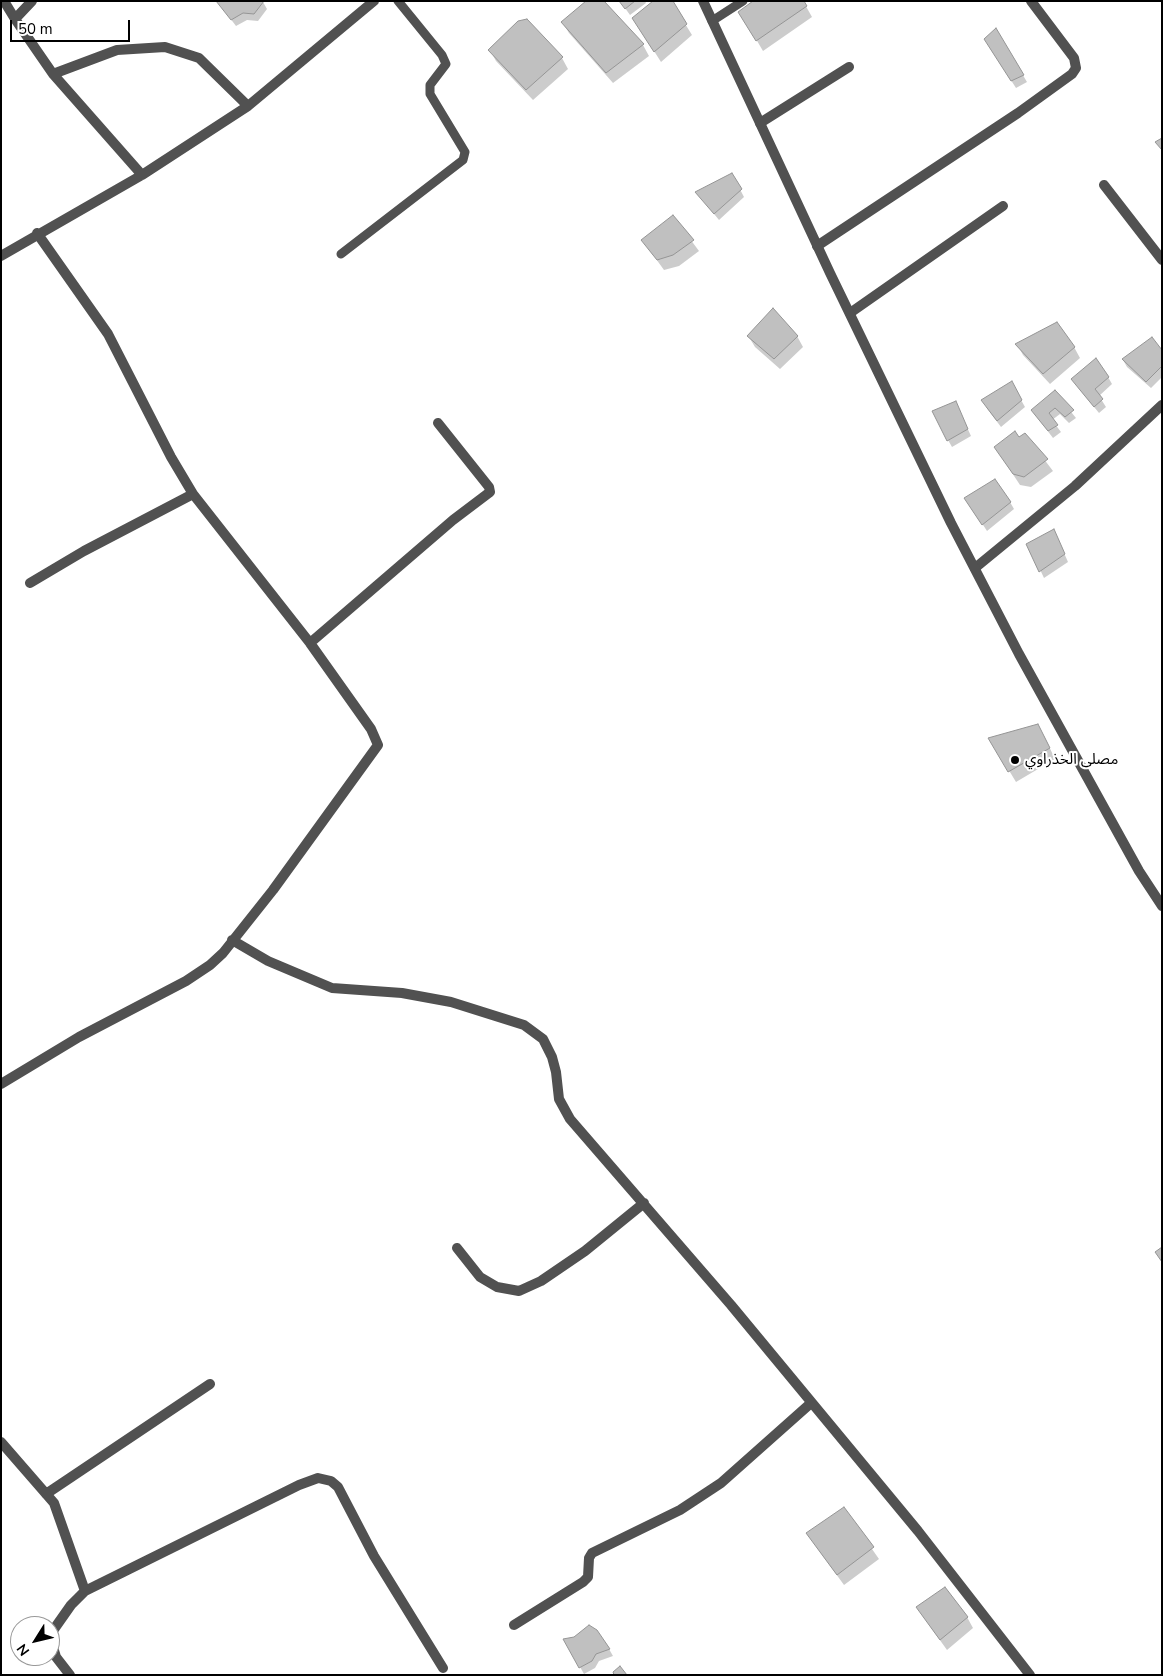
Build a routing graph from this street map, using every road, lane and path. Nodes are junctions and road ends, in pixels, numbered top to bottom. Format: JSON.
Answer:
{"nodes":[{"id":1,"x":4,"y":1,"type":"edge"},
{"id":2,"x":32,"y":1,"type":"edge"},
{"id":3,"x":374,"y":1,"type":"edge"},
{"id":4,"x":398,"y":1,"type":"edge"},
{"id":5,"x":703,"y":1,"type":"edge"},
{"id":6,"x":743,"y":1,"type":"edge"},
{"id":7,"x":1031,"y":1,"type":"edge"},
{"id":8,"x":15,"y":19,"type":"junction"},
{"id":9,"x":712,"y":21,"type":"junction"},
{"id":10,"x":849,"y":67,"type":"dead end"},
{"id":11,"x":53,"y":74,"type":"junction"},
{"id":12,"x":248,"y":106,"type":"junction"},
{"id":13,"x":760,"y":123,"type":"junction"},
{"id":14,"x":142,"y":175,"type":"junction"},
{"id":15,"x":1104,"y":185,"type":"dead end"},
{"id":16,"x":1003,"y":206,"type":"dead end"},
{"id":17,"x":37,"y":233,"type":"junction"},
{"id":18,"x":818,"y":246,"type":"junction"},
{"id":19,"x":341,"y":254,"type":"dead end"},
{"id":20,"x":1,"y":256,"type":"edge"},
{"id":21,"x":1162,"y":260,"type":"edge"},
{"id":22,"x":850,"y":313,"type":"junction"},
{"id":23,"x":1162,"y":405,"type":"edge"},
{"id":24,"x":438,"y":422,"type":"dead end"},
{"id":25,"x":193,"y":494,"type":"junction"},
{"id":26,"x":975,"y":568,"type":"junction"},
{"id":27,"x":30,"y":583,"type":"dead end"},
{"id":28,"x":310,"y":643,"type":"junction"},
{"id":29,"x":1162,"y":906,"type":"edge"},
{"id":30,"x":232,"y":940,"type":"junction"},
{"id":31,"x":1,"y":1084,"type":"edge"},
{"id":32,"x":644,"y":1203,"type":"junction"},
{"id":33,"x":457,"y":1248,"type":"dead end"},
{"id":34,"x":210,"y":1384,"type":"dead end"},
{"id":35,"x":811,"y":1403,"type":"junction"},
{"id":36,"x":1,"y":1442,"type":"edge"},
{"id":37,"x":46,"y":1494,"type":"junction"},
{"id":38,"x":85,"y":1591,"type":"junction"},
{"id":39,"x":514,"y":1625,"type":"dead end"},
{"id":40,"x":443,"y":1668,"type":"dead end"},
{"id":41,"x":70,"y":1675,"type":"edge"},
{"id":42,"x":1030,"y":1675,"type":"edge"}],
"edges":[{"from":1,"to":8,"type":"street"},
{"from":2,"to":8,"type":"street"},
{"from":3,"to":12,"type":"street"},
{"from":4,"to":19,"type":"lane"},
{"from":5,"to":9,"type":"street"},
{"from":6,"to":9,"type":"lane"},
{"from":7,"to":18,"type":"street"},
{"from":8,"to":11,"type":"street"},
{"from":9,"to":13,"type":"street"},
{"from":10,"to":13,"type":"street"},
{"from":11,"to":12,"type":"street"},
{"from":11,"to":14,"type":"street"},
{"from":12,"to":14,"type":"street"},
{"from":13,"to":18,"type":"street"},
{"from":14,"to":17,"type":"street"},
{"from":15,"to":21,"type":"street"},
{"from":16,"to":22,"type":"street"},
{"from":17,"to":20,"type":"street"},
{"from":17,"to":25,"type":"street"},
{"from":18,"to":22,"type":"street"},
{"from":22,"to":26,"type":"street"},
{"from":23,"to":26,"type":"street"},
{"from":24,"to":28,"type":"street"},
{"from":25,"to":27,"type":"street"},
{"from":25,"to":28,"type":"street"},
{"from":26,"to":29,"type":"street"},
{"from":28,"to":30,"type":"street"},
{"from":30,"to":31,"type":"street"},
{"from":30,"to":32,"type":"street"},
{"from":32,"to":33,"type":"street"},
{"from":32,"to":35,"type":"street"},
{"from":34,"to":37,"type":"street"},
{"from":35,"to":39,"type":"street"},
{"from":35,"to":42,"type":"street"},
{"from":36,"to":37,"type":"street"},
{"from":37,"to":38,"type":"street"},
{"from":38,"to":40,"type":"street"},
{"from":38,"to":41,"type":"street"}]}
